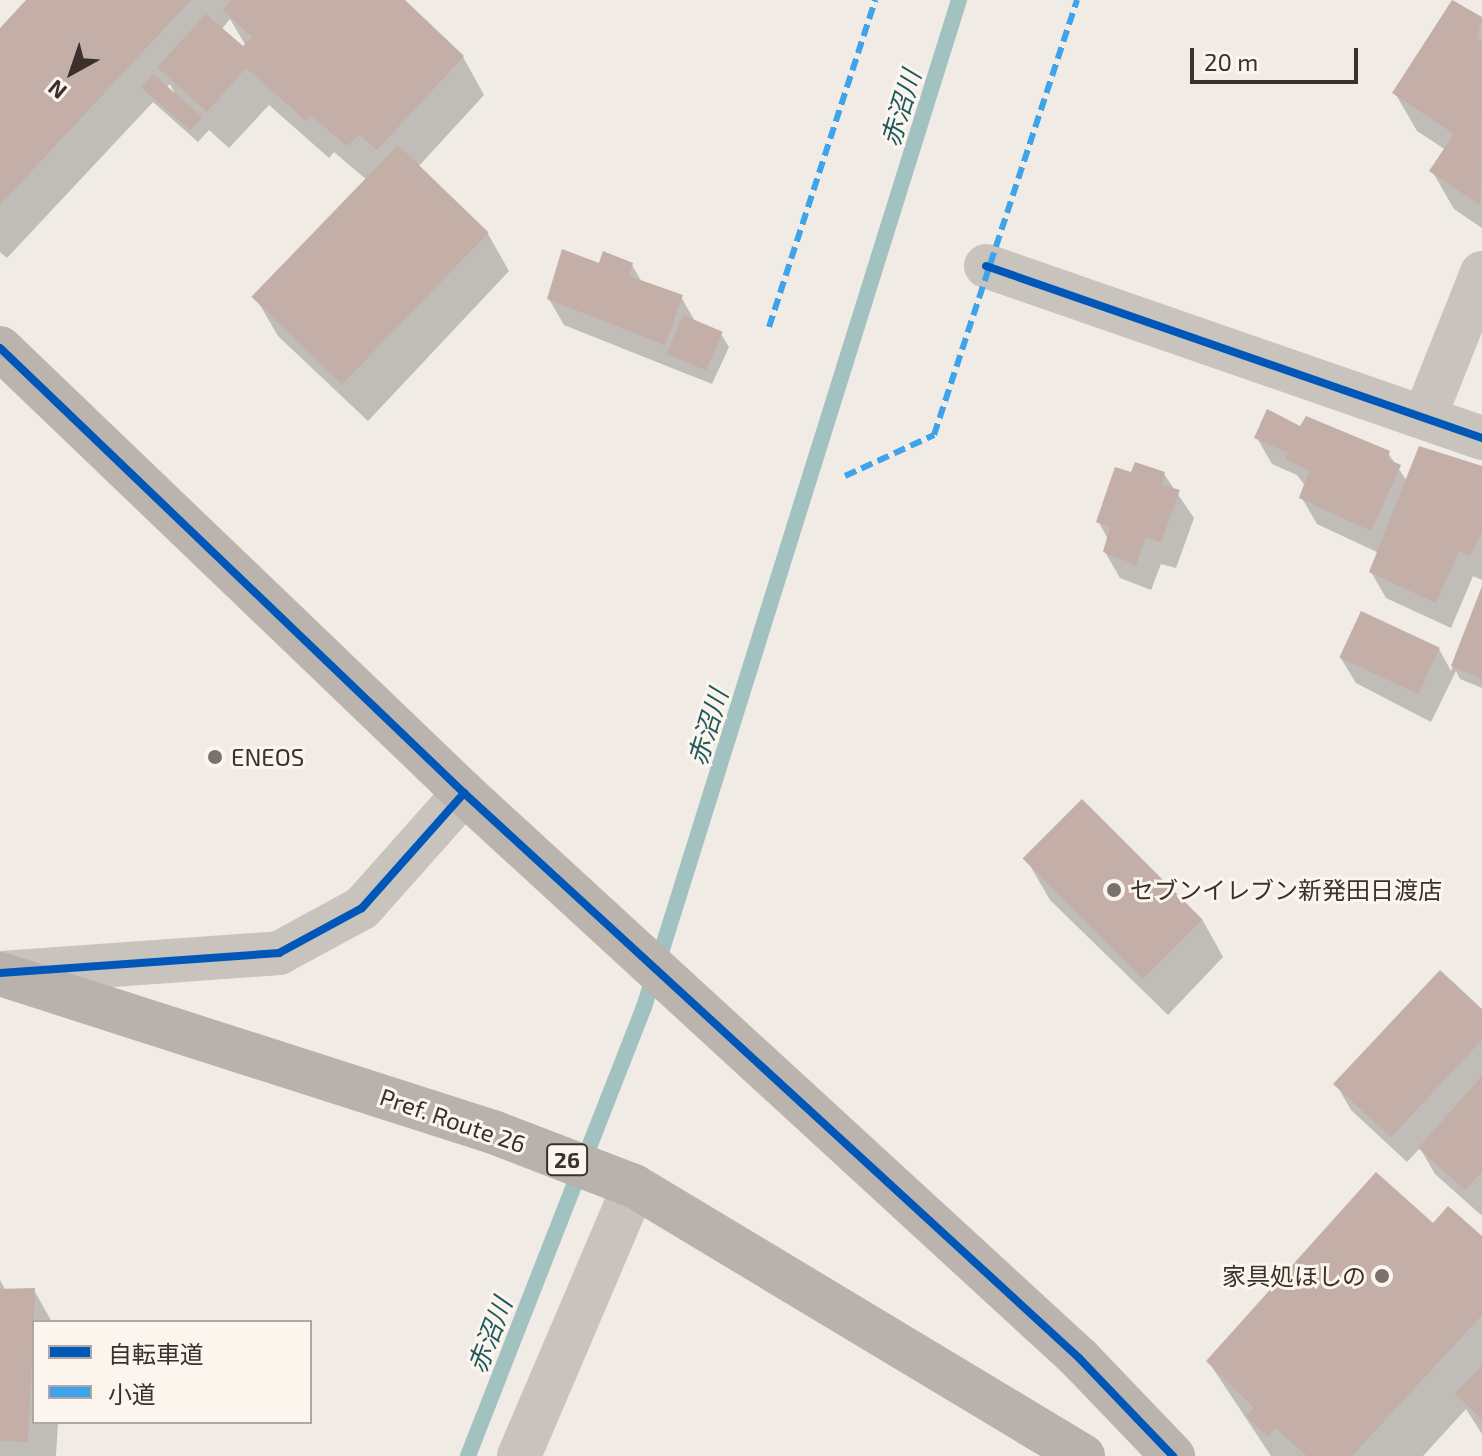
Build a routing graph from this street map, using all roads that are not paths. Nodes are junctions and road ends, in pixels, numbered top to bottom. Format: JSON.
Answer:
{"nodes":[{"id":1,"x":986,"y":266,"type":"dead end"},
{"id":2,"x":1482,"y":273,"type":"edge"},
{"id":3,"x":0,"y":348,"type":"edge"},
{"id":4,"x":1425,"y":416,"type":"junction"},
{"id":5,"x":1482,"y":438,"type":"edge"},
{"id":6,"x":464,"y":793,"type":"junction"},
{"id":7,"x":0,"y":974,"type":"edge"},
{"id":8,"x":634,"y":1186,"type":"junction"},
{"id":9,"x":519,"y":1456,"type":"edge"},
{"id":10,"x":1083,"y":1456,"type":"edge"},
{"id":11,"x":1173,"y":1456,"type":"edge"}],
"edges":[{"from":1,"to":4,"type":"street"},
{"from":2,"to":4,"type":"street"},
{"from":3,"to":6,"type":"street"},
{"from":4,"to":5,"type":"street"},
{"from":6,"to":7,"type":"street"},
{"from":6,"to":11,"type":"street"},
{"from":7,"to":8,"type":"main road","name":"Pref. Route 26","number":"26"},
{"from":8,"to":9,"type":"street"},
{"from":8,"to":10,"type":"main road","name":"Pref. Route 26","number":"26"}]}
